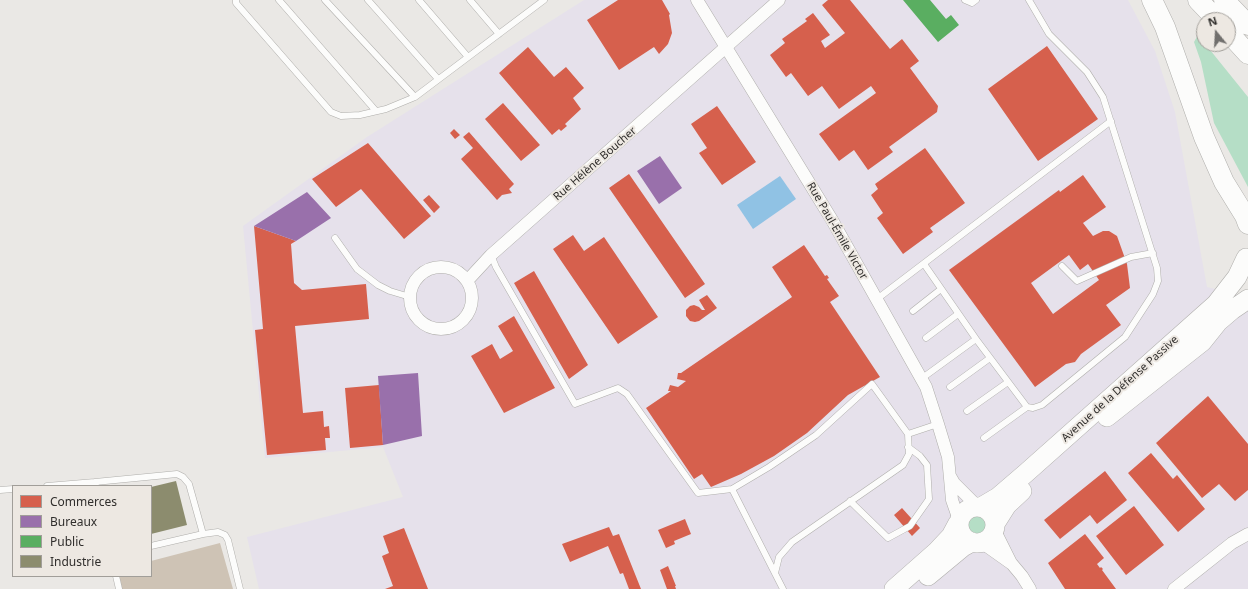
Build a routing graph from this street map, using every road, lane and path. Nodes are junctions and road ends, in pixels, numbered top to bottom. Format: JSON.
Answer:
{"nodes":[{"id":1,"x":236,"y":0,"type":"edge"},
{"id":2,"x":279,"y":0,"type":"edge"},
{"id":3,"x":325,"y":0,"type":"edge"},
{"id":4,"x":368,"y":0,"type":"edge"},
{"id":5,"x":419,"y":0,"type":"edge"},
{"id":6,"x":470,"y":0,"type":"edge"},
{"id":7,"x":544,"y":0,"type":"edge"},
{"id":8,"x":697,"y":0,"type":"edge"},
{"id":9,"x":779,"y":0,"type":"edge"},
{"id":10,"x":965,"y":0,"type":"edge"},
{"id":11,"x":976,"y":0,"type":"edge"},
{"id":12,"x":1028,"y":0,"type":"edge"},
{"id":13,"x":1152,"y":0,"type":"edge"},
{"id":14,"x":1198,"y":0,"type":"edge"},
{"id":15,"x":1224,"y":0,"type":"edge"},
{"id":16,"x":1209,"y":12,"type":"edge"},
{"id":17,"x":1248,"y":25,"type":"edge"},
{"id":18,"x":499,"y":34,"type":"junction"},
{"id":19,"x":1236,"y":41,"type":"edge"},
{"id":20,"x":726,"y":48,"type":"junction"},
{"id":21,"x":1248,"y":54,"type":"edge"},
{"id":22,"x":468,"y":56,"type":"junction"},
{"id":23,"x":438,"y":79,"type":"junction"},
{"id":24,"x":414,"y":97,"type":"junction"},
{"id":25,"x":376,"y":111,"type":"junction"},
{"id":26,"x":1111,"y":121,"type":"junction"},
{"id":27,"x":1248,"y":224,"type":"edge"},
{"id":28,"x":335,"y":238,"type":"dead end"},
{"id":29,"x":1152,"y":253,"type":"junction"},
{"id":30,"x":491,"y":255,"type":"junction"},
{"id":31,"x":1247,"y":257,"type":"edge"},
{"id":32,"x":924,"y":264,"type":"junction"},
{"id":33,"x":1062,"y":266,"type":"dead end"},
{"id":34,"x":467,"y":281,"type":"junction"},
{"id":35,"x":941,"y":289,"type":"junction"},
{"id":36,"x":410,"y":297,"type":"junction"},
{"id":37,"x":877,"y":299,"type":"junction"},
{"id":38,"x":1248,"y":299,"type":"edge"},
{"id":39,"x":914,"y":311,"type":"dead end"},
{"id":40,"x":958,"y":314,"type":"junction"},
{"id":41,"x":926,"y":338,"type":"dead end"},
{"id":42,"x":976,"y":339,"type":"junction"},
{"id":43,"x":990,"y":358,"type":"junction"},
{"id":44,"x":921,"y":379,"type":"junction"},
{"id":45,"x":1008,"y":382,"type":"junction"},
{"id":46,"x":950,"y":387,"type":"dead end"},
{"id":47,"x":1027,"y":407,"type":"junction"},
{"id":48,"x":967,"y":411,"type":"dead end"},
{"id":49,"x":938,"y":424,"type":"junction"},
{"id":50,"x":908,"y":434,"type":"junction"},
{"id":51,"x":984,"y":438,"type":"dead end"},
{"id":52,"x":908,"y":447,"type":"junction"},
{"id":53,"x":950,"y":475,"type":"junction"},
{"id":54,"x":96,"y":484,"type":"edge"},
{"id":55,"x":72,"y":485,"type":"edge"},
{"id":56,"x":12,"y":489,"type":"edge"},
{"id":57,"x":732,"y":489,"type":"junction"},
{"id":58,"x":0,"y":490,"type":"edge"},
{"id":59,"x":850,"y":501,"type":"junction"},
{"id":60,"x":979,"y":507,"type":"junction"},
{"id":61,"x":959,"y":521,"type":"junction"},
{"id":62,"x":995,"y":527,"type":"junction"},
{"id":63,"x":203,"y":534,"type":"junction"},
{"id":64,"x":1248,"y":534,"type":"edge"},
{"id":65,"x":975,"y":543,"type":"junction"},
{"id":66,"x":152,"y":546,"type":"edge"},
{"id":67,"x":1012,"y":564,"type":"junction"},
{"id":68,"x":775,"y":573,"type":"junction"},
{"id":69,"x":116,"y":577,"type":"edge"},
{"id":70,"x":119,"y":589,"type":"edge"},
{"id":71,"x":240,"y":589,"type":"edge"},
{"id":72,"x":783,"y":589,"type":"edge"},
{"id":73,"x":894,"y":589,"type":"edge"},
{"id":74,"x":914,"y":589,"type":"edge"},
{"id":75,"x":1030,"y":589,"type":"edge"},
{"id":76,"x":1174,"y":589,"type":"edge"}],
"edges":[{"from":1,"to":25,"type":"lane"},
{"from":2,"to":25,"type":"lane"},
{"from":3,"to":24,"type":"lane"},
{"from":4,"to":23,"type":"lane"},
{"from":5,"to":22,"type":"lane"},
{"from":6,"to":18,"type":"lane"},
{"from":7,"to":18,"type":"lane"},
{"from":8,"to":20,"type":"street","name":"Rue Paul-Émile Victor"},
{"from":9,"to":20,"type":"street","name":"Rue Hélène Boucher"},
{"from":10,"to":11,"type":"lane"},
{"from":12,"to":26,"type":"lane"},
{"from":13,"to":27,"type":"highway"},
{"from":14,"to":16,"type":"highway"},
{"from":15,"to":17,"type":"highway"},
{"from":18,"to":22,"type":"lane"},
{"from":19,"to":21,"type":"highway"},
{"from":20,"to":30,"type":"street","name":"Rue Hélène Boucher"},
{"from":20,"to":37,"type":"street","name":"Rue Paul-Émile Victor"},
{"from":22,"to":23,"type":"lane"},
{"from":23,"to":24,"type":"lane"},
{"from":24,"to":25,"type":"lane"},
{"from":26,"to":29,"type":"lane"},
{"from":26,"to":32,"type":"lane"},
{"from":28,"to":36,"type":"lane"},
{"from":29,"to":33,"type":"lane"},
{"from":29,"to":47,"type":"lane"},
{"from":30,"to":34,"type":"street","name":"Rue Hélène Boucher"},
{"from":30,"to":57,"type":"lane"},
{"from":31,"to":60,"type":"main road","name":"Avenue de la Défense Passive"},
{"from":32,"to":35,"type":"lane"},
{"from":32,"to":37,"type":"lane"},
{"from":34,"to":36,"type":"street"},
{"from":34,"to":36,"type":"street"},
{"from":35,"to":39,"type":"lane"},
{"from":35,"to":40,"type":"lane"},
{"from":37,"to":44,"type":"street","name":"Rue Paul-Émile Victor"},
{"from":38,"to":62,"type":"main road","name":"Avenue de la Défense Passive"},
{"from":40,"to":41,"type":"lane"},
{"from":40,"to":42,"type":"lane"},
{"from":42,"to":43,"type":"lane"},
{"from":42,"to":44,"type":"lane"},
{"from":43,"to":45,"type":"lane"},
{"from":43,"to":46,"type":"lane"},
{"from":44,"to":49,"type":"street","name":"Rue Paul-Émile Victor"},
{"from":45,"to":47,"type":"lane"},
{"from":45,"to":48,"type":"lane"},
{"from":47,"to":51,"type":"lane"},
{"from":49,"to":50,"type":"lane"},
{"from":49,"to":53,"type":"street","name":"Rue Paul-Émile Victor"},
{"from":50,"to":52,"type":"lane"},
{"from":50,"to":57,"type":"lane"},
{"from":52,"to":59,"type":"lane"},
{"from":52,"to":59,"type":"lane"},
{"from":53,"to":60,"type":"street","name":"Rue Paul-Émile Victor"},
{"from":53,"to":61,"type":"street","name":"Rue Paul-Émile Victor"},
{"from":54,"to":55,"type":"lane"},
{"from":54,"to":63,"type":"lane"},
{"from":56,"to":58,"type":"lane"},
{"from":57,"to":68,"type":"lane"},
{"from":59,"to":68,"type":"lane"},
{"from":60,"to":61,"type":"main road"},
{"from":60,"to":62,"type":"main road"},
{"from":61,"to":65,"type":"main road"},
{"from":61,"to":73,"type":"main road"},
{"from":62,"to":65,"type":"main road"},
{"from":62,"to":67,"type":"street"},
{"from":63,"to":66,"type":"lane"},
{"from":63,"to":71,"type":"lane"},
{"from":64,"to":76,"type":"street"},
{"from":65,"to":67,"type":"street"},
{"from":65,"to":74,"type":"main road"},
{"from":67,"to":75,"type":"street"},
{"from":68,"to":72,"type":"lane"},
{"from":69,"to":70,"type":"lane"}]}
